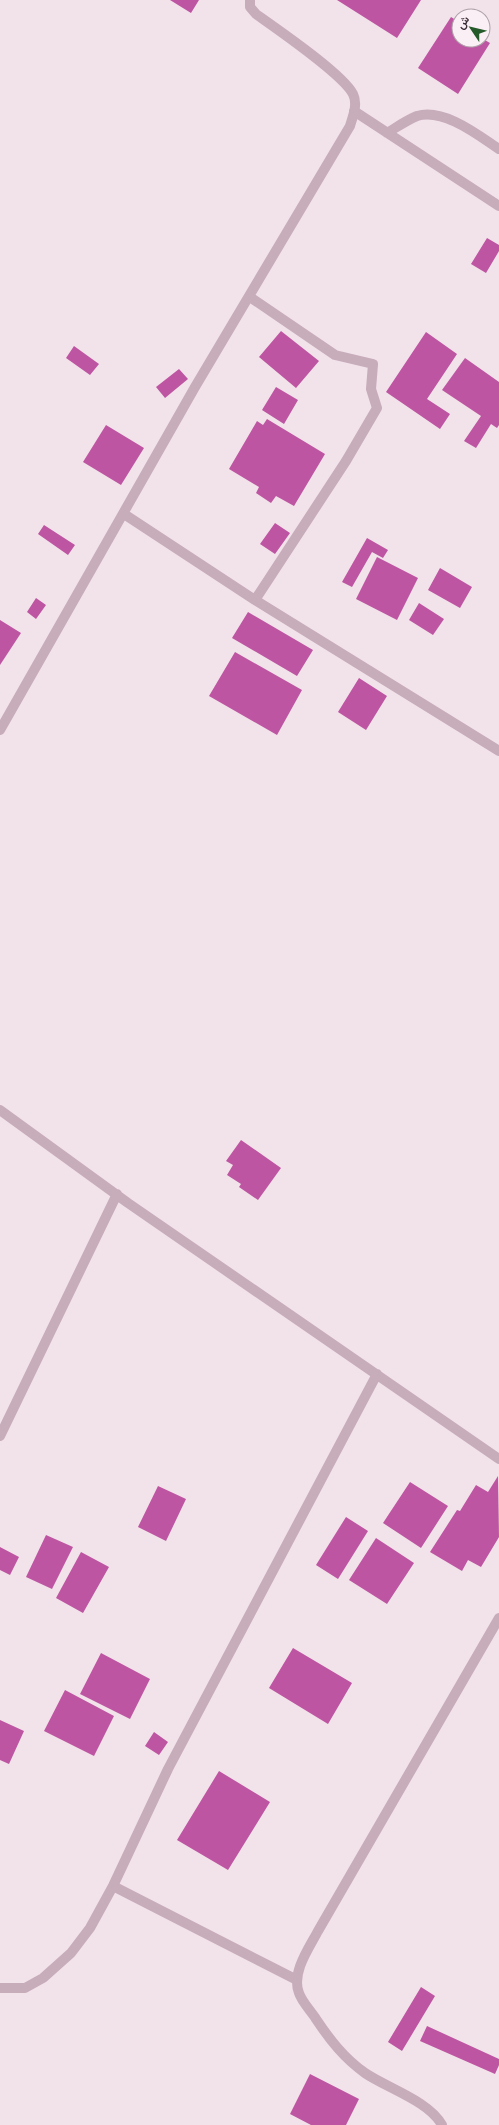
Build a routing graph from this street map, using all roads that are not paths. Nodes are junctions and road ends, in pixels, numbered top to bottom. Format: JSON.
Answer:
{"nodes":[{"id":1,"x":250,"y":0,"type":"edge"},
{"id":2,"x":354,"y":111,"type":"junction"},
{"id":3,"x":387,"y":133,"type":"junction"},
{"id":4,"x":499,"y":149,"type":"edge"},
{"id":5,"x":499,"y":206,"type":"edge"},
{"id":6,"x":250,"y":297,"type":"junction"},
{"id":7,"x":124,"y":514,"type":"junction"},
{"id":8,"x":255,"y":600,"type":"junction"},
{"id":9,"x":0,"y":730,"type":"edge"},
{"id":10,"x":499,"y":751,"type":"edge"},
{"id":11,"x":0,"y":1110,"type":"edge"},
{"id":12,"x":117,"y":1194,"type":"junction"},
{"id":13,"x":377,"y":1374,"type":"junction"},
{"id":14,"x":0,"y":1436,"type":"edge"},
{"id":15,"x":499,"y":1459,"type":"edge"},
{"id":16,"x":499,"y":1618,"type":"edge"},
{"id":17,"x":113,"y":1886,"type":"junction"},
{"id":18,"x":297,"y":1980,"type":"junction"},
{"id":19,"x":0,"y":1989,"type":"edge"},
{"id":20,"x":442,"y":2125,"type":"edge"}],
"edges":[{"from":1,"to":2,"type":"street"},
{"from":2,"to":3,"type":"street"},
{"from":2,"to":6,"type":"street"},
{"from":3,"to":4,"type":"street"},
{"from":3,"to":5,"type":"street"},
{"from":6,"to":7,"type":"street"},
{"from":6,"to":8,"type":"street"},
{"from":7,"to":8,"type":"street"},
{"from":7,"to":9,"type":"street"},
{"from":8,"to":10,"type":"street"},
{"from":11,"to":12,"type":"street"},
{"from":12,"to":13,"type":"street"},
{"from":12,"to":14,"type":"street"},
{"from":13,"to":15,"type":"street"},
{"from":13,"to":17,"type":"street"},
{"from":16,"to":18,"type":"street"},
{"from":17,"to":18,"type":"street"},
{"from":17,"to":19,"type":"street"},
{"from":18,"to":20,"type":"street"}]}
